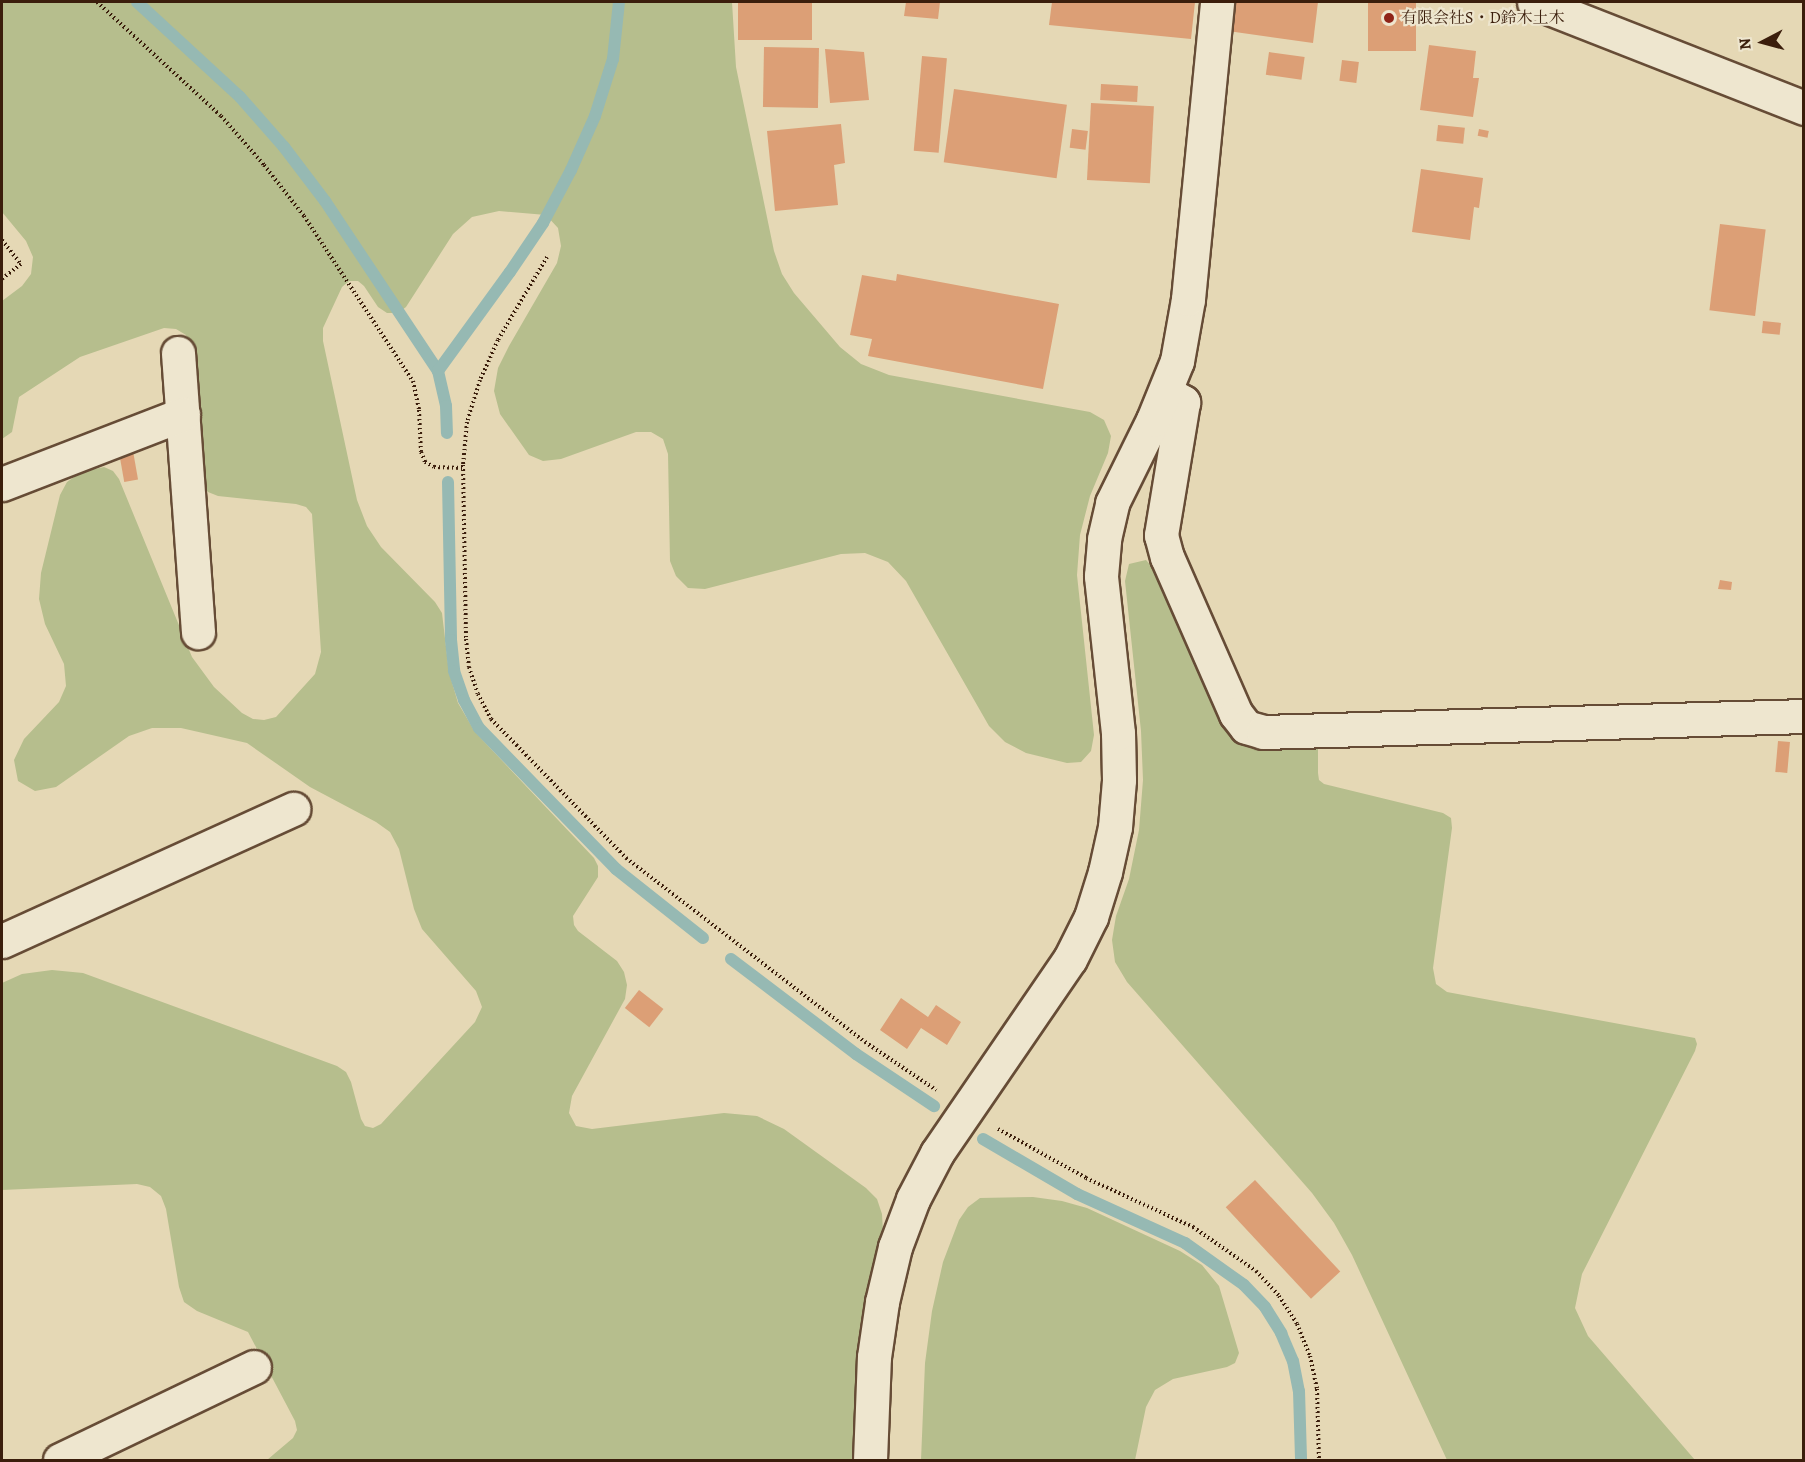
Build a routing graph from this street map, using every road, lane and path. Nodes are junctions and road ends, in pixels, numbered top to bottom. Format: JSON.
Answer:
{"nodes":[{"id":1,"x":97,"y":2,"type":"edge"},
{"id":2,"x":1217,"y":2,"type":"edge"},
{"id":3,"x":1534,"y":2,"type":"edge"},
{"id":4,"x":1803,"y":108,"type":"edge"},
{"id":5,"x":2,"y":240,"type":"edge"},
{"id":6,"x":547,"y":257,"type":"dead end"},
{"id":7,"x":2,"y":279,"type":"edge"},
{"id":8,"x":178,"y":353,"type":"dead end"},
{"id":9,"x":1165,"y":392,"type":"junction"},
{"id":10,"x":183,"y":414,"type":"junction"},
{"id":11,"x":463,"y":468,"type":"junction"},
{"id":12,"x":2,"y":484,"type":"edge"},
{"id":13,"x":198,"y":632,"type":"dead end"},
{"id":14,"x":1803,"y":716,"type":"edge"},
{"id":15,"x":293,"y":809,"type":"dead end"},
{"id":16,"x":2,"y":941,"type":"edge"},
{"id":17,"x":967,"y":1111,"type":"junction"},
{"id":18,"x":254,"y":1367,"type":"dead end"},
{"id":19,"x":60,"y":1461,"type":"edge"},
{"id":20,"x":870,"y":1461,"type":"edge"},
{"id":21,"x":1319,"y":1461,"type":"edge"}],
"edges":[{"from":1,"to":11,"type":"path"},
{"from":2,"to":9,"type":"street"},
{"from":3,"to":4,"type":"street"},
{"from":5,"to":7,"type":"path"},
{"from":6,"to":11,"type":"path"},
{"from":8,"to":10,"type":"street"},
{"from":9,"to":14,"type":"street"},
{"from":9,"to":17,"type":"street"},
{"from":10,"to":12,"type":"street"},
{"from":10,"to":13,"type":"street"},
{"from":11,"to":17,"type":"path"},
{"from":15,"to":16,"type":"street"},
{"from":17,"to":20,"type":"street"},
{"from":17,"to":21,"type":"path"},
{"from":18,"to":19,"type":"street"}]}
